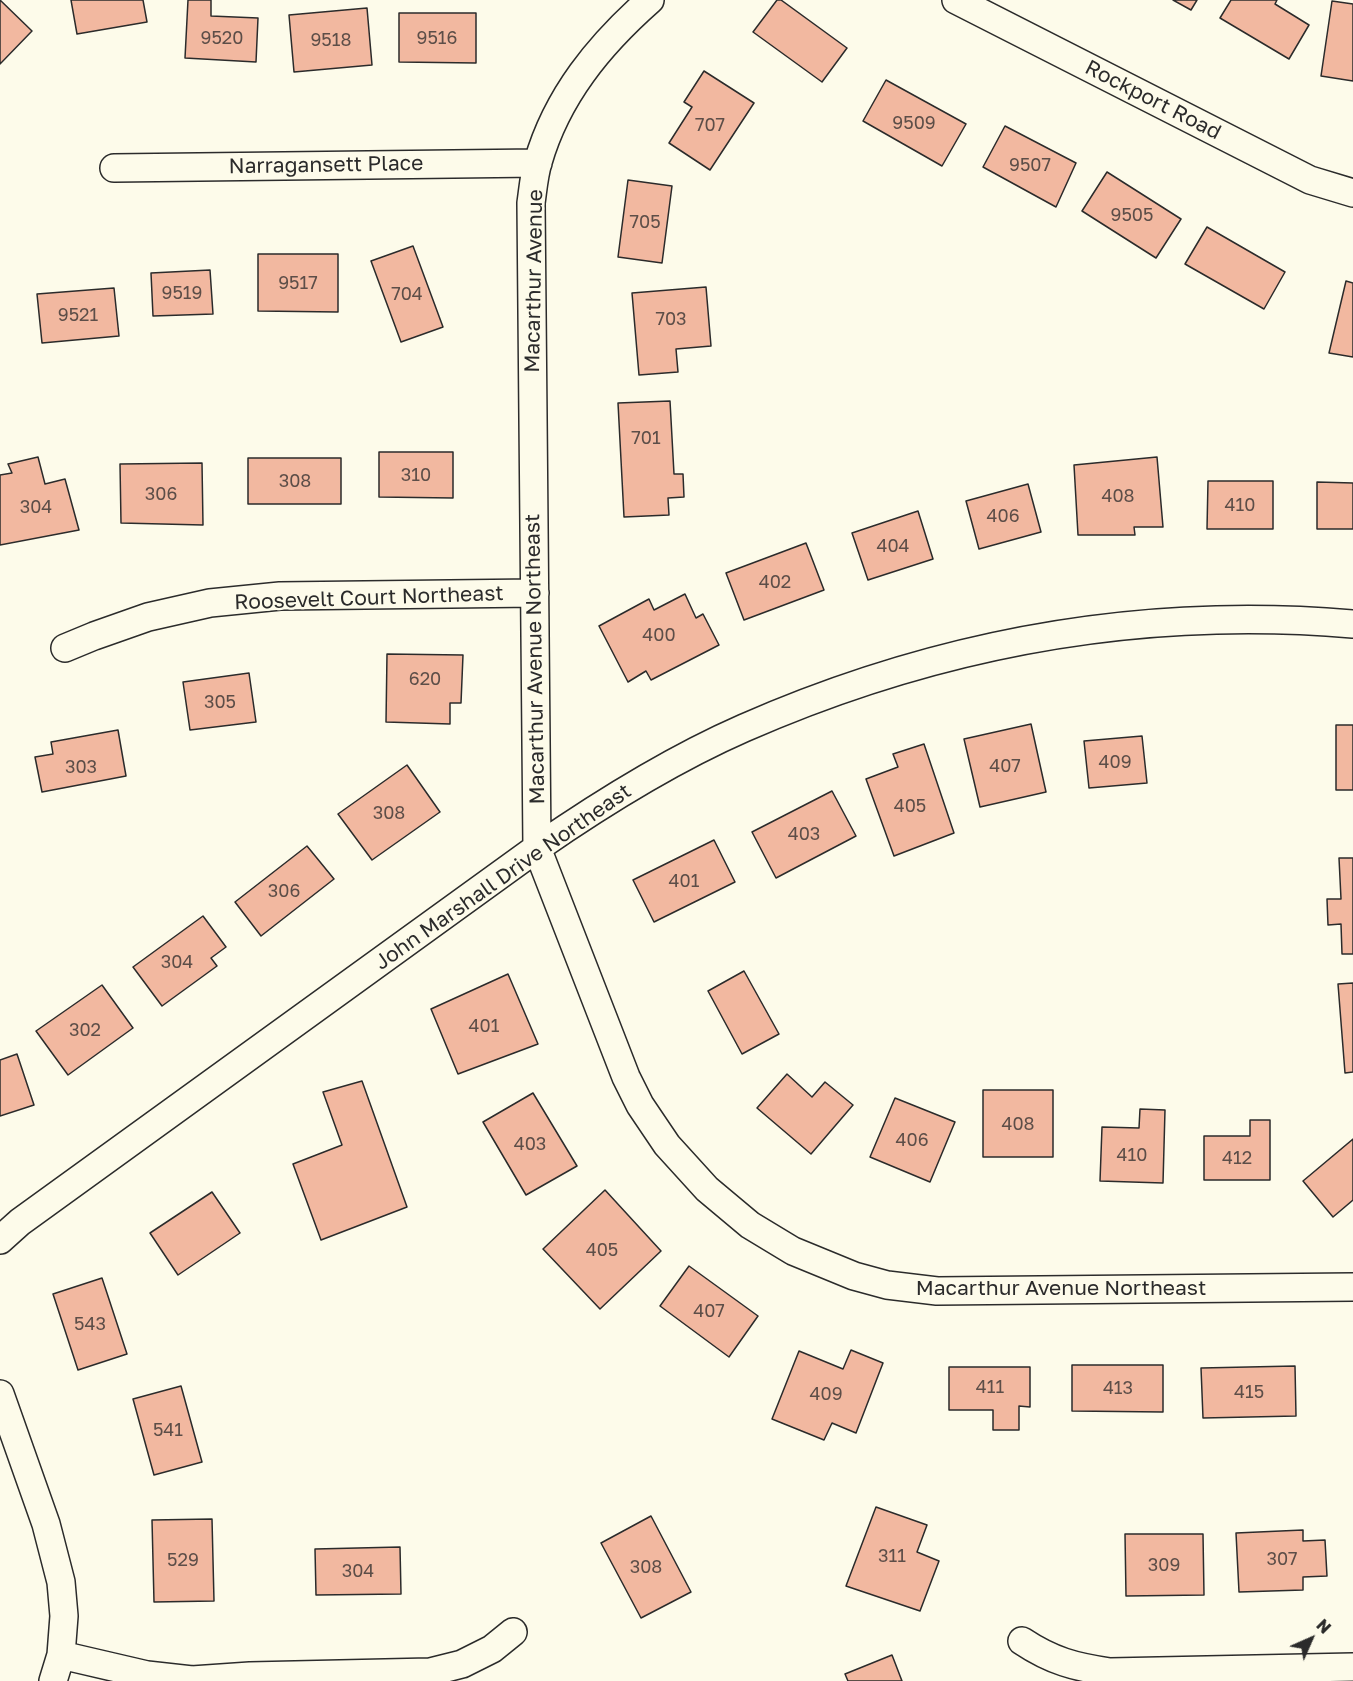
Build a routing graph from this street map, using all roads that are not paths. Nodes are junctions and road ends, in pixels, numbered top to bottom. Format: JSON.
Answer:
{"nodes":[{"id":1,"x":650,"y":0,"type":"edge"},
{"id":2,"x":956,"y":0,"type":"edge"},
{"id":3,"x":538,"y":163,"type":"junction"},
{"id":4,"x":114,"y":168,"type":"dead end"},
{"id":5,"x":1353,"y":193,"type":"edge"},
{"id":6,"x":532,"y":385,"type":"joint"},
{"id":7,"x":535,"y":593,"type":"junction"},
{"id":8,"x":1353,"y":624,"type":"edge"},
{"id":9,"x":65,"y":648,"type":"dead end"},
{"id":10,"x":537,"y":848,"type":"junction"},
{"id":11,"x":0,"y":1240,"type":"edge"},
{"id":12,"x":1353,"y":1287,"type":"edge"},
{"id":13,"x":0,"y":1394,"type":"edge"},
{"id":14,"x":513,"y":1632,"type":"dead end"},
{"id":15,"x":1022,"y":1641,"type":"dead end"},
{"id":16,"x":61,"y":1654,"type":"junction"},
{"id":17,"x":1353,"y":1667,"type":"edge"},
{"id":18,"x":53,"y":1681,"type":"edge"}],
"edges":[{"from":1,"to":3,"type":"street","name":"Macarthur Avenue"},
{"from":2,"to":5,"type":"street","name":"Rockport Road"},
{"from":3,"to":4,"type":"street","name":"Narragansett Place"},
{"from":3,"to":6,"type":"street","name":"Macarthur Avenue"},
{"from":6,"to":7,"type":"street","name":"Macarthur Avenue Northeast"},
{"from":7,"to":9,"type":"street","name":"Roosevelt Court Northeast"},
{"from":7,"to":10,"type":"street","name":"Macarthur Avenue Northeast"},
{"from":8,"to":10,"type":"street","name":"John Marshall Drive Northeast"},
{"from":10,"to":11,"type":"street","name":"John Marshall Drive Northeast"},
{"from":10,"to":12,"type":"street","name":"Macarthur Avenue Northeast"},
{"from":13,"to":16,"type":"street"},
{"from":14,"to":16,"type":"street"},
{"from":15,"to":17,"type":"street"},
{"from":16,"to":18,"type":"street"}]}
